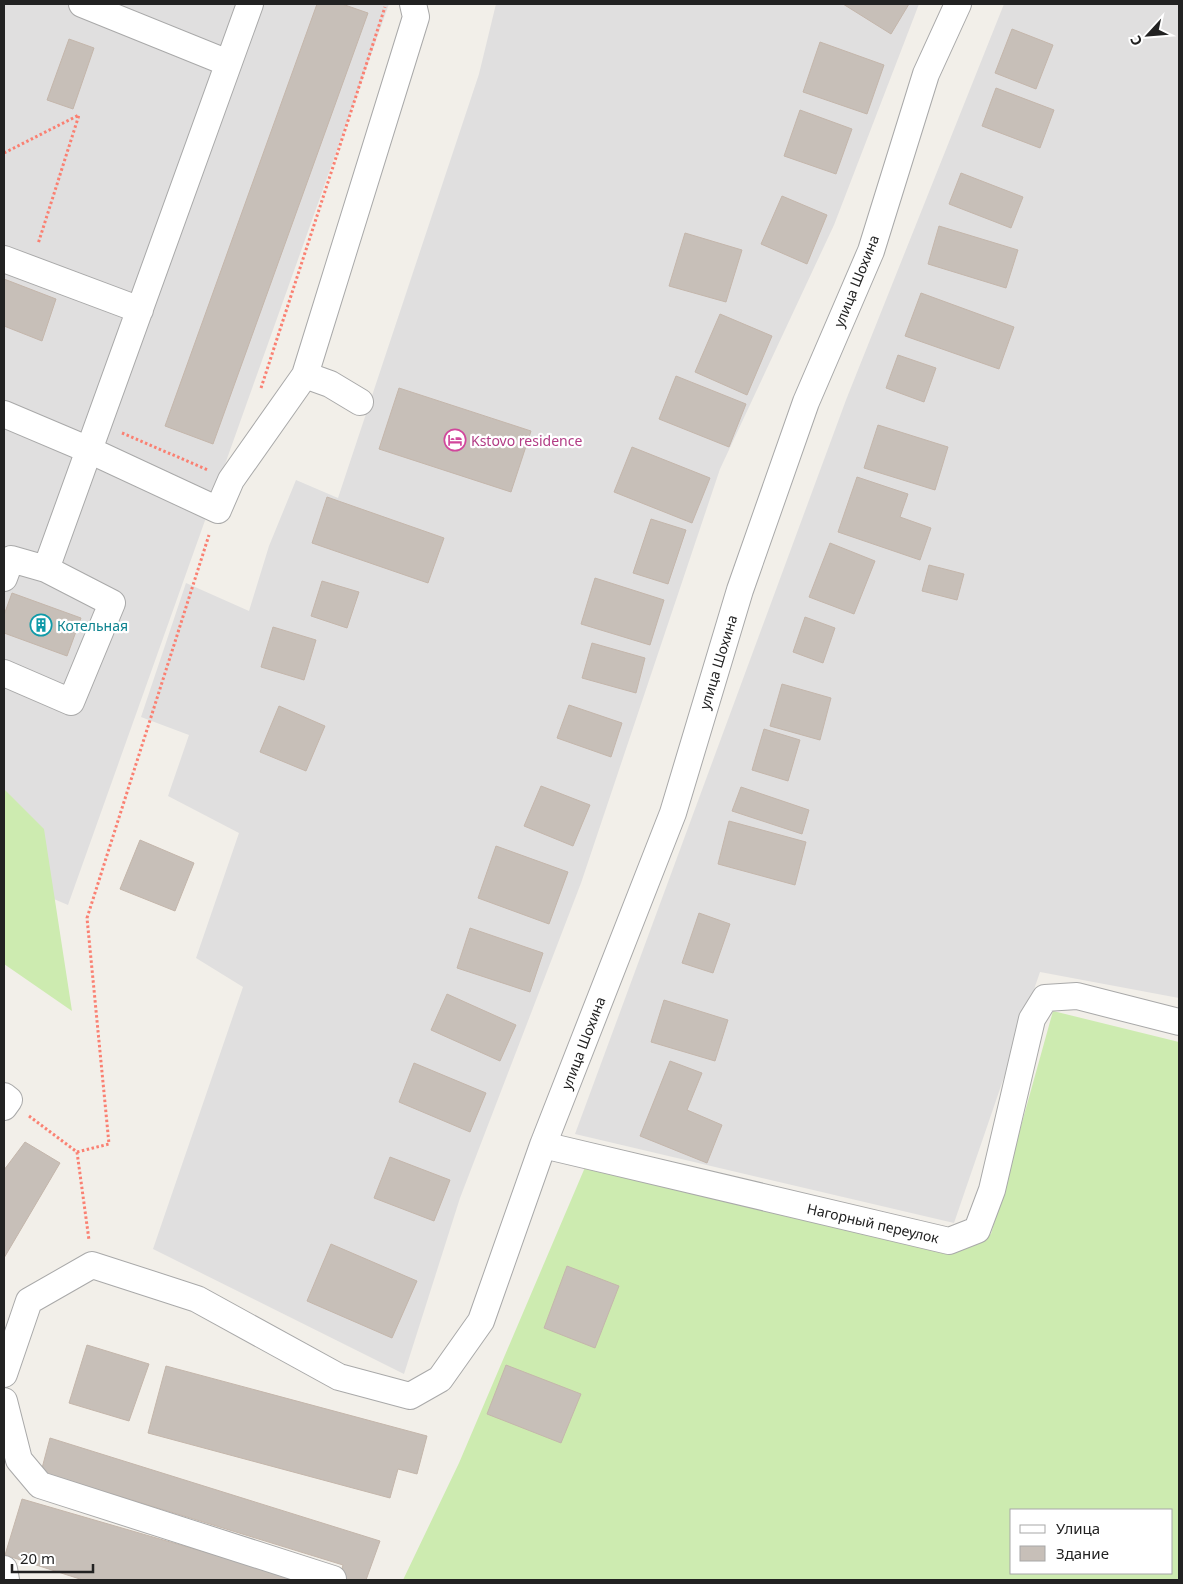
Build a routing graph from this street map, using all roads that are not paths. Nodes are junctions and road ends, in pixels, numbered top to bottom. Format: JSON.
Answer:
{"nodes":[{"id":1,"x":82,"y":4,"type":"edge"},
{"id":2,"x":250,"y":4,"type":"edge"},
{"id":3,"x":413,"y":4,"type":"edge"},
{"id":4,"x":958,"y":4,"type":"edge"},
{"id":5,"x":228,"y":62,"type":"junction"},
{"id":6,"x":4,"y":259,"type":"edge"},
{"id":7,"x":140,"y":310,"type":"junction"},
{"id":8,"x":305,"y":375,"type":"junction"},
{"id":9,"x":360,"y":402,"type":"dead end"},
{"id":10,"x":4,"y":414,"type":"edge"},
{"id":11,"x":90,"y":450,"type":"junction"},
{"id":12,"x":46,"y":569,"type":"junction"},
{"id":13,"x":4,"y":578,"type":"edge"},
{"id":14,"x":4,"y":673,"type":"edge"},
{"id":15,"x":1179,"y":1022,"type":"edge"},
{"id":16,"x":543,"y":1144,"type":"junction"},
{"id":17,"x":4,"y":1374,"type":"edge"},
{"id":18,"x":4,"y":1401,"type":"edge"},
{"id":19,"x":4,"y":1569,"type":"edge"},
{"id":20,"x":333,"y":1579,"type":"dead end"},
{"id":21,"x":6,"y":1580,"type":"edge"}],
"edges":[{"from":1,"to":5,"type":"street"},
{"from":2,"to":5,"type":"street"},
{"from":3,"to":8,"type":"street"},
{"from":4,"to":16,"type":"street","name":"улица Шохина"},
{"from":5,"to":7,"type":"street"},
{"from":6,"to":7,"type":"street"},
{"from":7,"to":11,"type":"street"},
{"from":8,"to":9,"type":"street"},
{"from":8,"to":11,"type":"street"},
{"from":10,"to":11,"type":"street"},
{"from":11,"to":12,"type":"street"},
{"from":12,"to":13,"type":"street"},
{"from":12,"to":14,"type":"street"},
{"from":15,"to":16,"type":"street","name":"Нагорный переулок"},
{"from":16,"to":17,"type":"street","name":"улица Шохина"},
{"from":18,"to":20,"type":"street"},
{"from":19,"to":21,"type":"street"}]}
